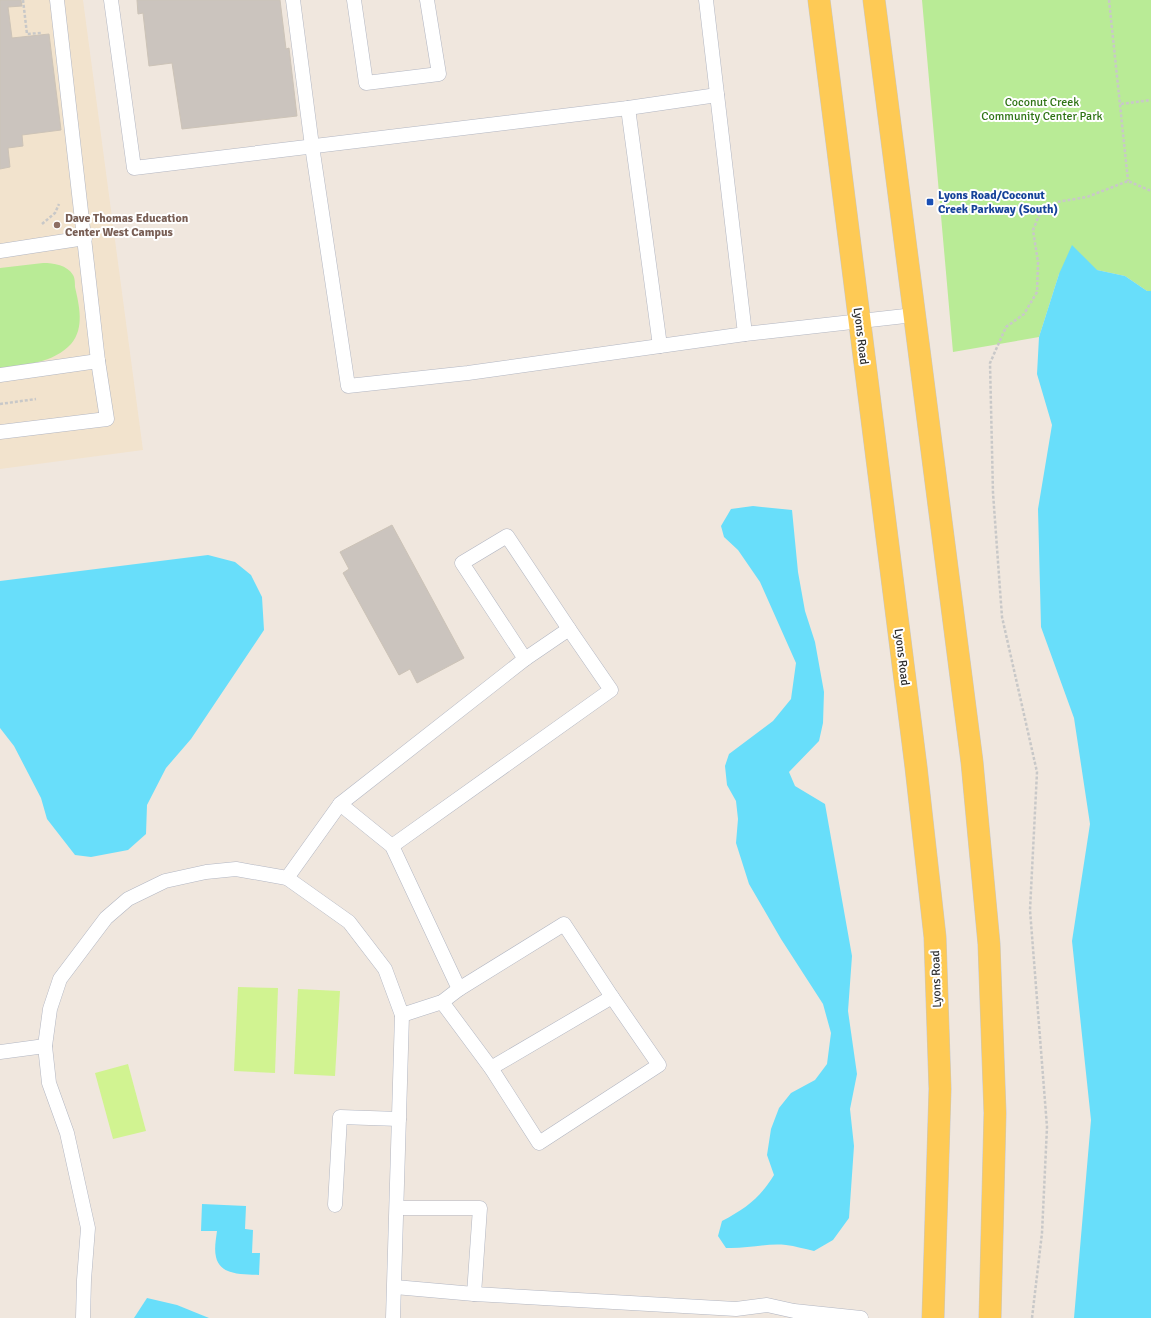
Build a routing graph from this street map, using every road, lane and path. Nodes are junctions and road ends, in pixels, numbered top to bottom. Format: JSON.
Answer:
{"nodes":[{"id":1,"x":22,"y":0,"type":"edge"},
{"id":2,"x":57,"y":0,"type":"edge"},
{"id":3,"x":111,"y":0,"type":"edge"},
{"id":4,"x":293,"y":0,"type":"edge"},
{"id":5,"x":354,"y":0,"type":"edge"},
{"id":6,"x":427,"y":0,"type":"edge"},
{"id":7,"x":706,"y":0,"type":"edge"},
{"id":8,"x":818,"y":0,"type":"edge"},
{"id":9,"x":874,"y":0,"type":"edge"},
{"id":10,"x":1109,"y":0,"type":"edge"},
{"id":11,"x":43,"y":33,"type":"dead end"},
{"id":12,"x":717,"y":95,"type":"junction"},
{"id":13,"x":1151,"y":100,"type":"edge"},
{"id":14,"x":1121,"y":104,"type":"junction"},
{"id":15,"x":628,"y":108,"type":"junction"},
{"id":16,"x":312,"y":146,"type":"junction"},
{"id":17,"x":1128,"y":181,"type":"junction"},
{"id":18,"x":1151,"y":191,"type":"edge"},
{"id":19,"x":59,"y":199,"type":"dead end"},
{"id":20,"x":36,"y":227,"type":"dead end"},
{"id":21,"x":85,"y":238,"type":"junction"},
{"id":22,"x":0,"y":250,"type":"edge"},
{"id":23,"x":914,"y":315,"type":"junction"},
{"id":24,"x":860,"y":321,"type":"junction"},
{"id":25,"x":745,"y":334,"type":"junction"},
{"id":26,"x":660,"y":346,"type":"junction"},
{"id":27,"x":98,"y":361,"type":"junction"},
{"id":28,"x":0,"y":375,"type":"edge"},
{"id":29,"x":36,"y":399,"type":"dead end"},
{"id":30,"x":0,"y":404,"type":"edge"},
{"id":31,"x":0,"y":432,"type":"edge"},
{"id":32,"x":569,"y":629,"type":"junction"},
{"id":33,"x":525,"y":658,"type":"junction"},
{"id":34,"x":340,"y":804,"type":"junction"},
{"id":35,"x":392,"y":846,"type":"junction"},
{"id":36,"x":287,"y":878,"type":"junction"},
{"id":37,"x":459,"y":989,"type":"junction"},
{"id":38,"x":612,"y":997,"type":"junction"},
{"id":39,"x":442,"y":1002,"type":"junction"},
{"id":40,"x":402,"y":1015,"type":"junction"},
{"id":41,"x":45,"y":1046,"type":"junction"},
{"id":42,"x":0,"y":1052,"type":"edge"},
{"id":43,"x":491,"y":1068,"type":"junction"},
{"id":44,"x":399,"y":1119,"type":"junction"},
{"id":45,"x":335,"y":1205,"type":"dead end"},
{"id":46,"x":397,"y":1208,"type":"junction"},
{"id":47,"x":395,"y":1287,"type":"junction"},
{"id":48,"x":474,"y":1294,"type":"junction"},
{"id":49,"x":83,"y":1318,"type":"edge"},
{"id":50,"x":392,"y":1318,"type":"edge"},
{"id":51,"x":861,"y":1318,"type":"edge"},
{"id":52,"x":934,"y":1318,"type":"edge"},
{"id":53,"x":990,"y":1318,"type":"edge"},
{"id":54,"x":1032,"y":1318,"type":"edge"}],
"edges":[{"from":1,"to":11,"type":"path"},
{"from":2,"to":21,"type":"lane"},
{"from":3,"to":16,"type":"lane"},
{"from":4,"to":16,"type":"lane"},
{"from":5,"to":6,"type":"lane"},
{"from":7,"to":12,"type":"lane"},
{"from":8,"to":24,"type":"main road","name":"Lyons Road"},
{"from":9,"to":23,"type":"main road"},
{"from":10,"to":14,"type":"path"},
{"from":12,"to":15,"type":"lane"},
{"from":12,"to":25,"type":"lane"},
{"from":13,"to":14,"type":"path"},
{"from":14,"to":17,"type":"path"},
{"from":15,"to":16,"type":"lane"},
{"from":15,"to":26,"type":"lane"},
{"from":16,"to":26,"type":"lane"},
{"from":17,"to":18,"type":"path"},
{"from":17,"to":54,"type":"path"},
{"from":19,"to":20,"type":"path"},
{"from":21,"to":22,"type":"lane"},
{"from":21,"to":27,"type":"lane"},
{"from":23,"to":24,"type":"lane"},
{"from":23,"to":53,"type":"main road"},
{"from":24,"to":25,"type":"lane"},
{"from":24,"to":52,"type":"main road","name":"Lyons Road"},
{"from":25,"to":26,"type":"lane"},
{"from":27,"to":28,"type":"lane"},
{"from":27,"to":31,"type":"lane"},
{"from":29,"to":30,"type":"path"},
{"from":32,"to":33,"type":"lane"},
{"from":32,"to":33,"type":"lane"},
{"from":32,"to":35,"type":"lane"},
{"from":33,"to":34,"type":"lane"},
{"from":34,"to":35,"type":"lane"},
{"from":34,"to":36,"type":"lane"},
{"from":35,"to":37,"type":"lane"},
{"from":36,"to":40,"type":"lane"},
{"from":36,"to":41,"type":"lane"},
{"from":37,"to":38,"type":"lane"},
{"from":37,"to":39,"type":"lane"},
{"from":38,"to":43,"type":"lane"},
{"from":38,"to":43,"type":"lane"},
{"from":39,"to":40,"type":"lane"},
{"from":39,"to":43,"type":"lane"},
{"from":40,"to":44,"type":"lane"},
{"from":41,"to":42,"type":"lane"},
{"from":41,"to":49,"type":"lane"},
{"from":44,"to":45,"type":"lane"},
{"from":44,"to":46,"type":"lane"},
{"from":46,"to":47,"type":"lane"},
{"from":46,"to":48,"type":"lane"},
{"from":47,"to":48,"type":"lane"},
{"from":47,"to":50,"type":"lane"},
{"from":48,"to":51,"type":"lane"}]}
